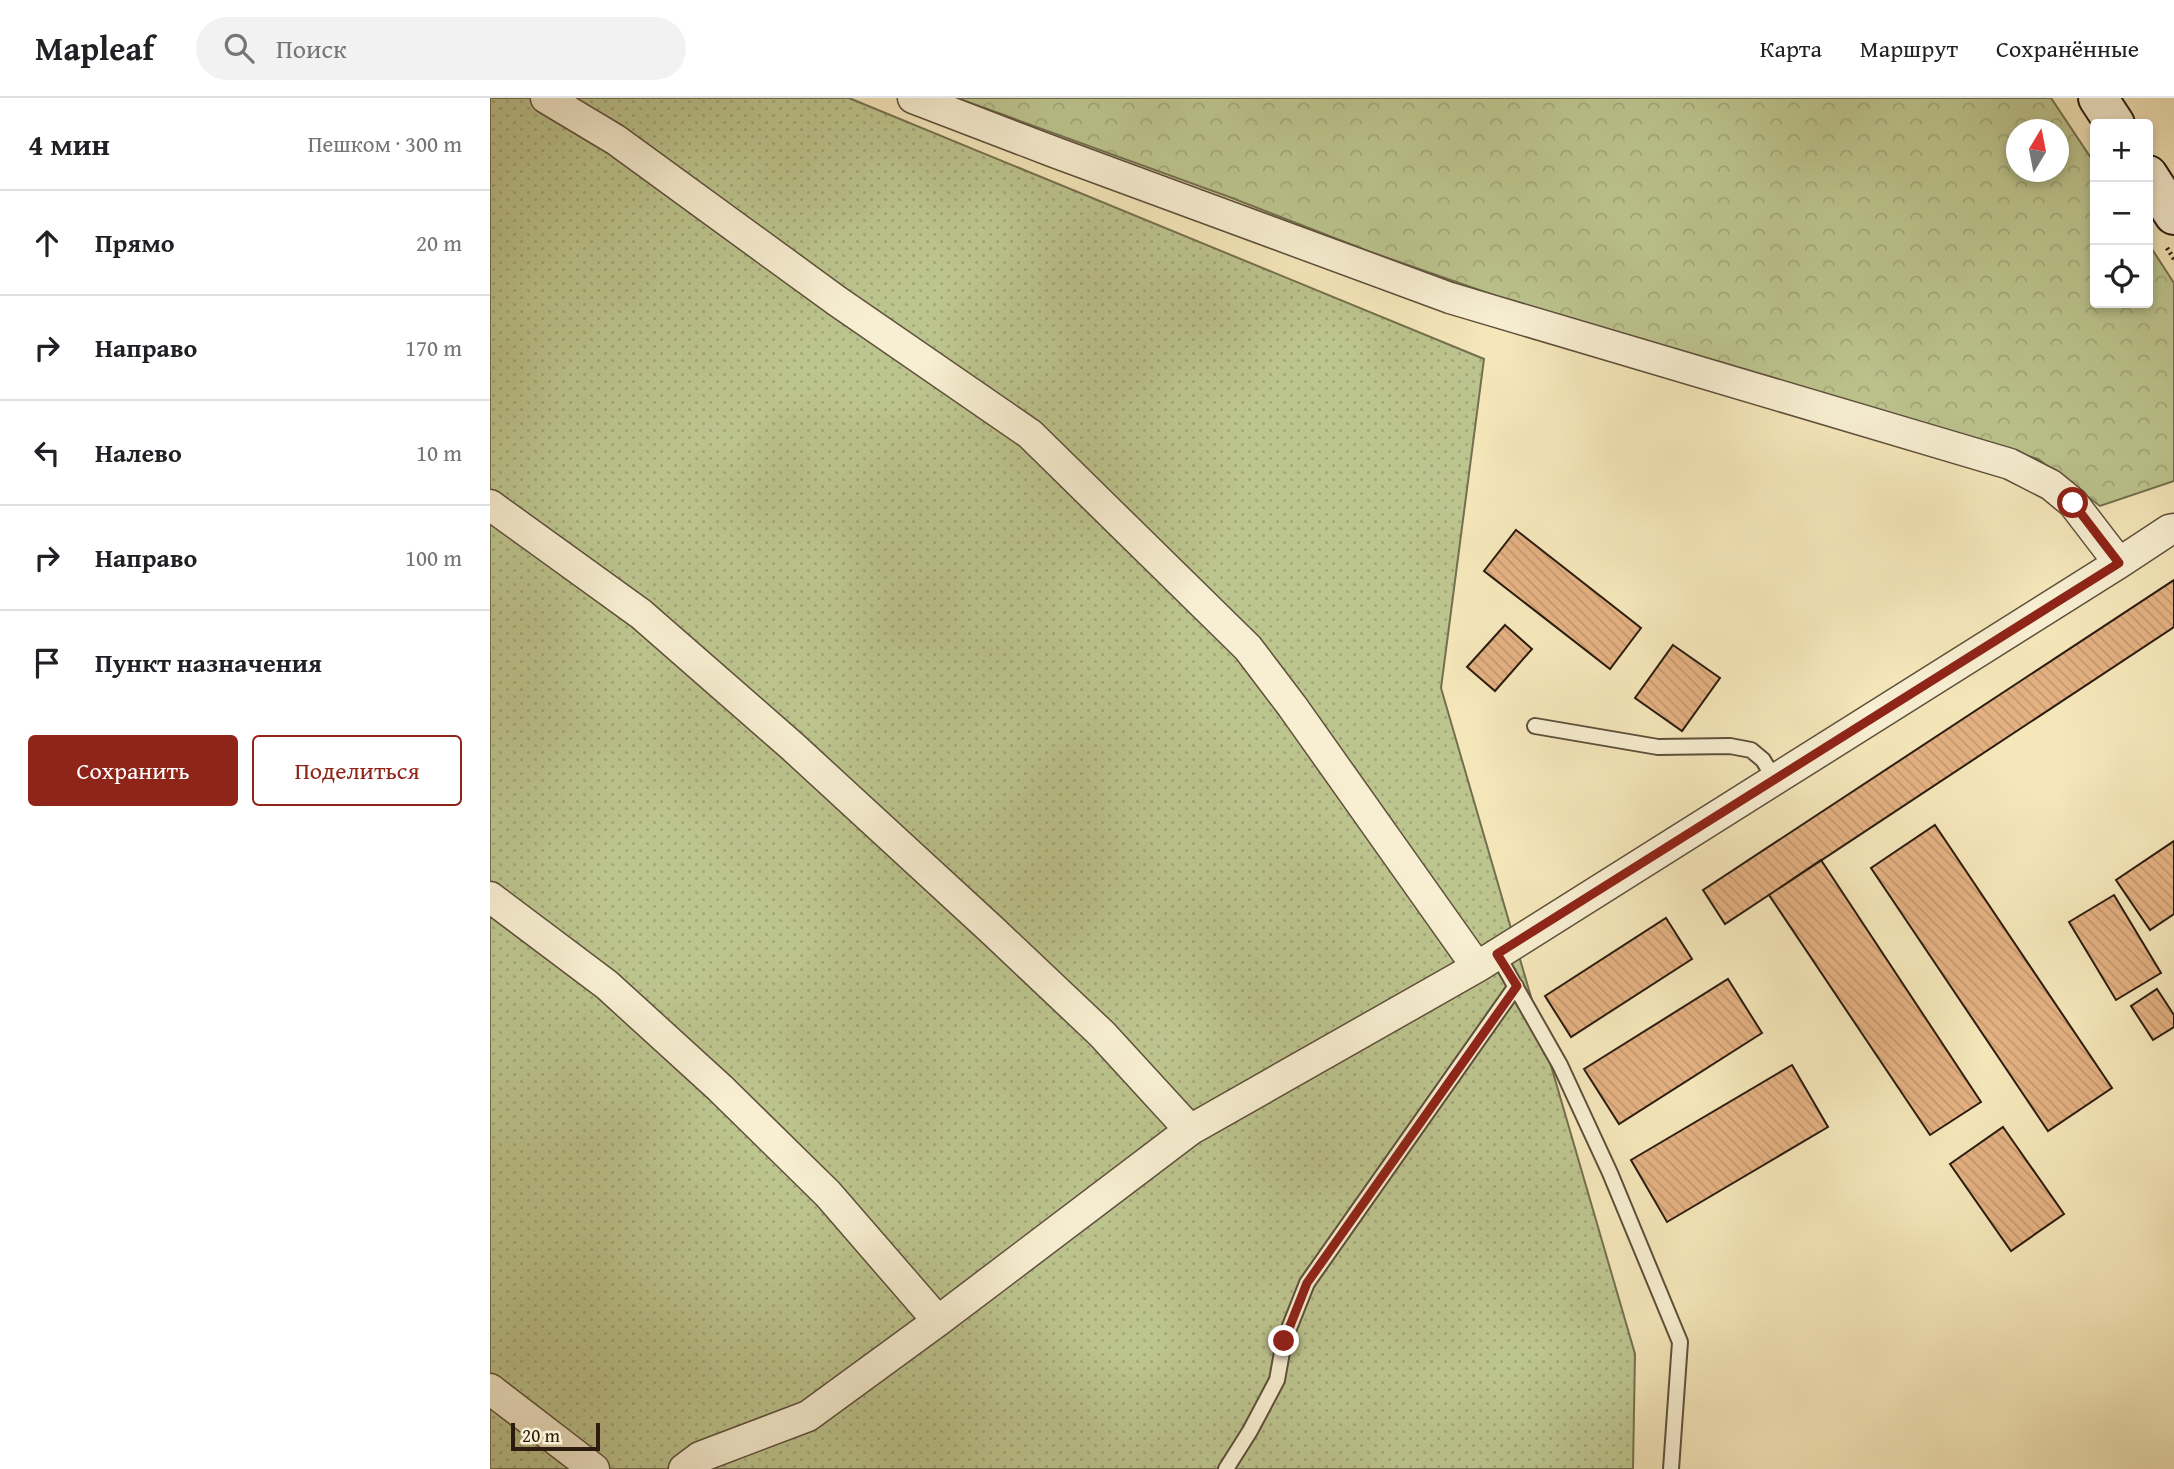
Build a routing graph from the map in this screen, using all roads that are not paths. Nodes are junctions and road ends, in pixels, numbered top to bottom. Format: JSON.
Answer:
{"nodes":[{"id":1,"x":546,"y":98,"type":"edge"},
{"id":2,"x":913,"y":98,"type":"edge"},
{"id":3,"x":2098,"y":98,"type":"edge"},
{"id":4,"x":2112,"y":119,"type":"edge"},
{"id":5,"x":2153,"y":182,"type":"edge"},
{"id":6,"x":2174,"y":215,"type":"edge"},
{"id":7,"x":490,"y":505,"type":"edge"},
{"id":8,"x":2174,"y":529,"type":"edge"},
{"id":9,"x":2119,"y":563,"type":"junction"},
{"id":10,"x":1535,"y":726,"type":"dead end"},
{"id":11,"x":1775,"y":780,"type":"junction"},
{"id":12,"x":490,"y":897,"type":"edge"},
{"id":13,"x":1487,"y":961,"type":"junction"},
{"id":14,"x":1517,"y":986,"type":"junction"},
{"id":15,"x":1190,"y":1130,"type":"junction"},
{"id":16,"x":938,"y":1321,"type":"junction"},
{"id":17,"x":490,"y":1390,"type":"edge"},
{"id":18,"x":594,"y":1469,"type":"edge"},
{"id":19,"x":684,"y":1469,"type":"edge"},
{"id":20,"x":1226,"y":1469,"type":"edge"},
{"id":21,"x":1671,"y":1469,"type":"edge"}],
"edges":[{"from":1,"to":13,"type":"street"},
{"from":2,"to":9,"type":"street"},
{"from":3,"to":4,"type":"street"},
{"from":5,"to":6,"type":"street"},
{"from":7,"to":15,"type":"street"},
{"from":8,"to":9,"type":"street"},
{"from":9,"to":11,"type":"street"},
{"from":10,"to":11,"type":"lane"},
{"from":11,"to":13,"type":"street"},
{"from":12,"to":16,"type":"street"},
{"from":13,"to":14,"type":"lane"},
{"from":13,"to":15,"type":"street"},
{"from":14,"to":20,"type":"lane"},
{"from":14,"to":21,"type":"lane"},
{"from":15,"to":16,"type":"street"},
{"from":16,"to":19,"type":"street"},
{"from":17,"to":18,"type":"street"}]}
